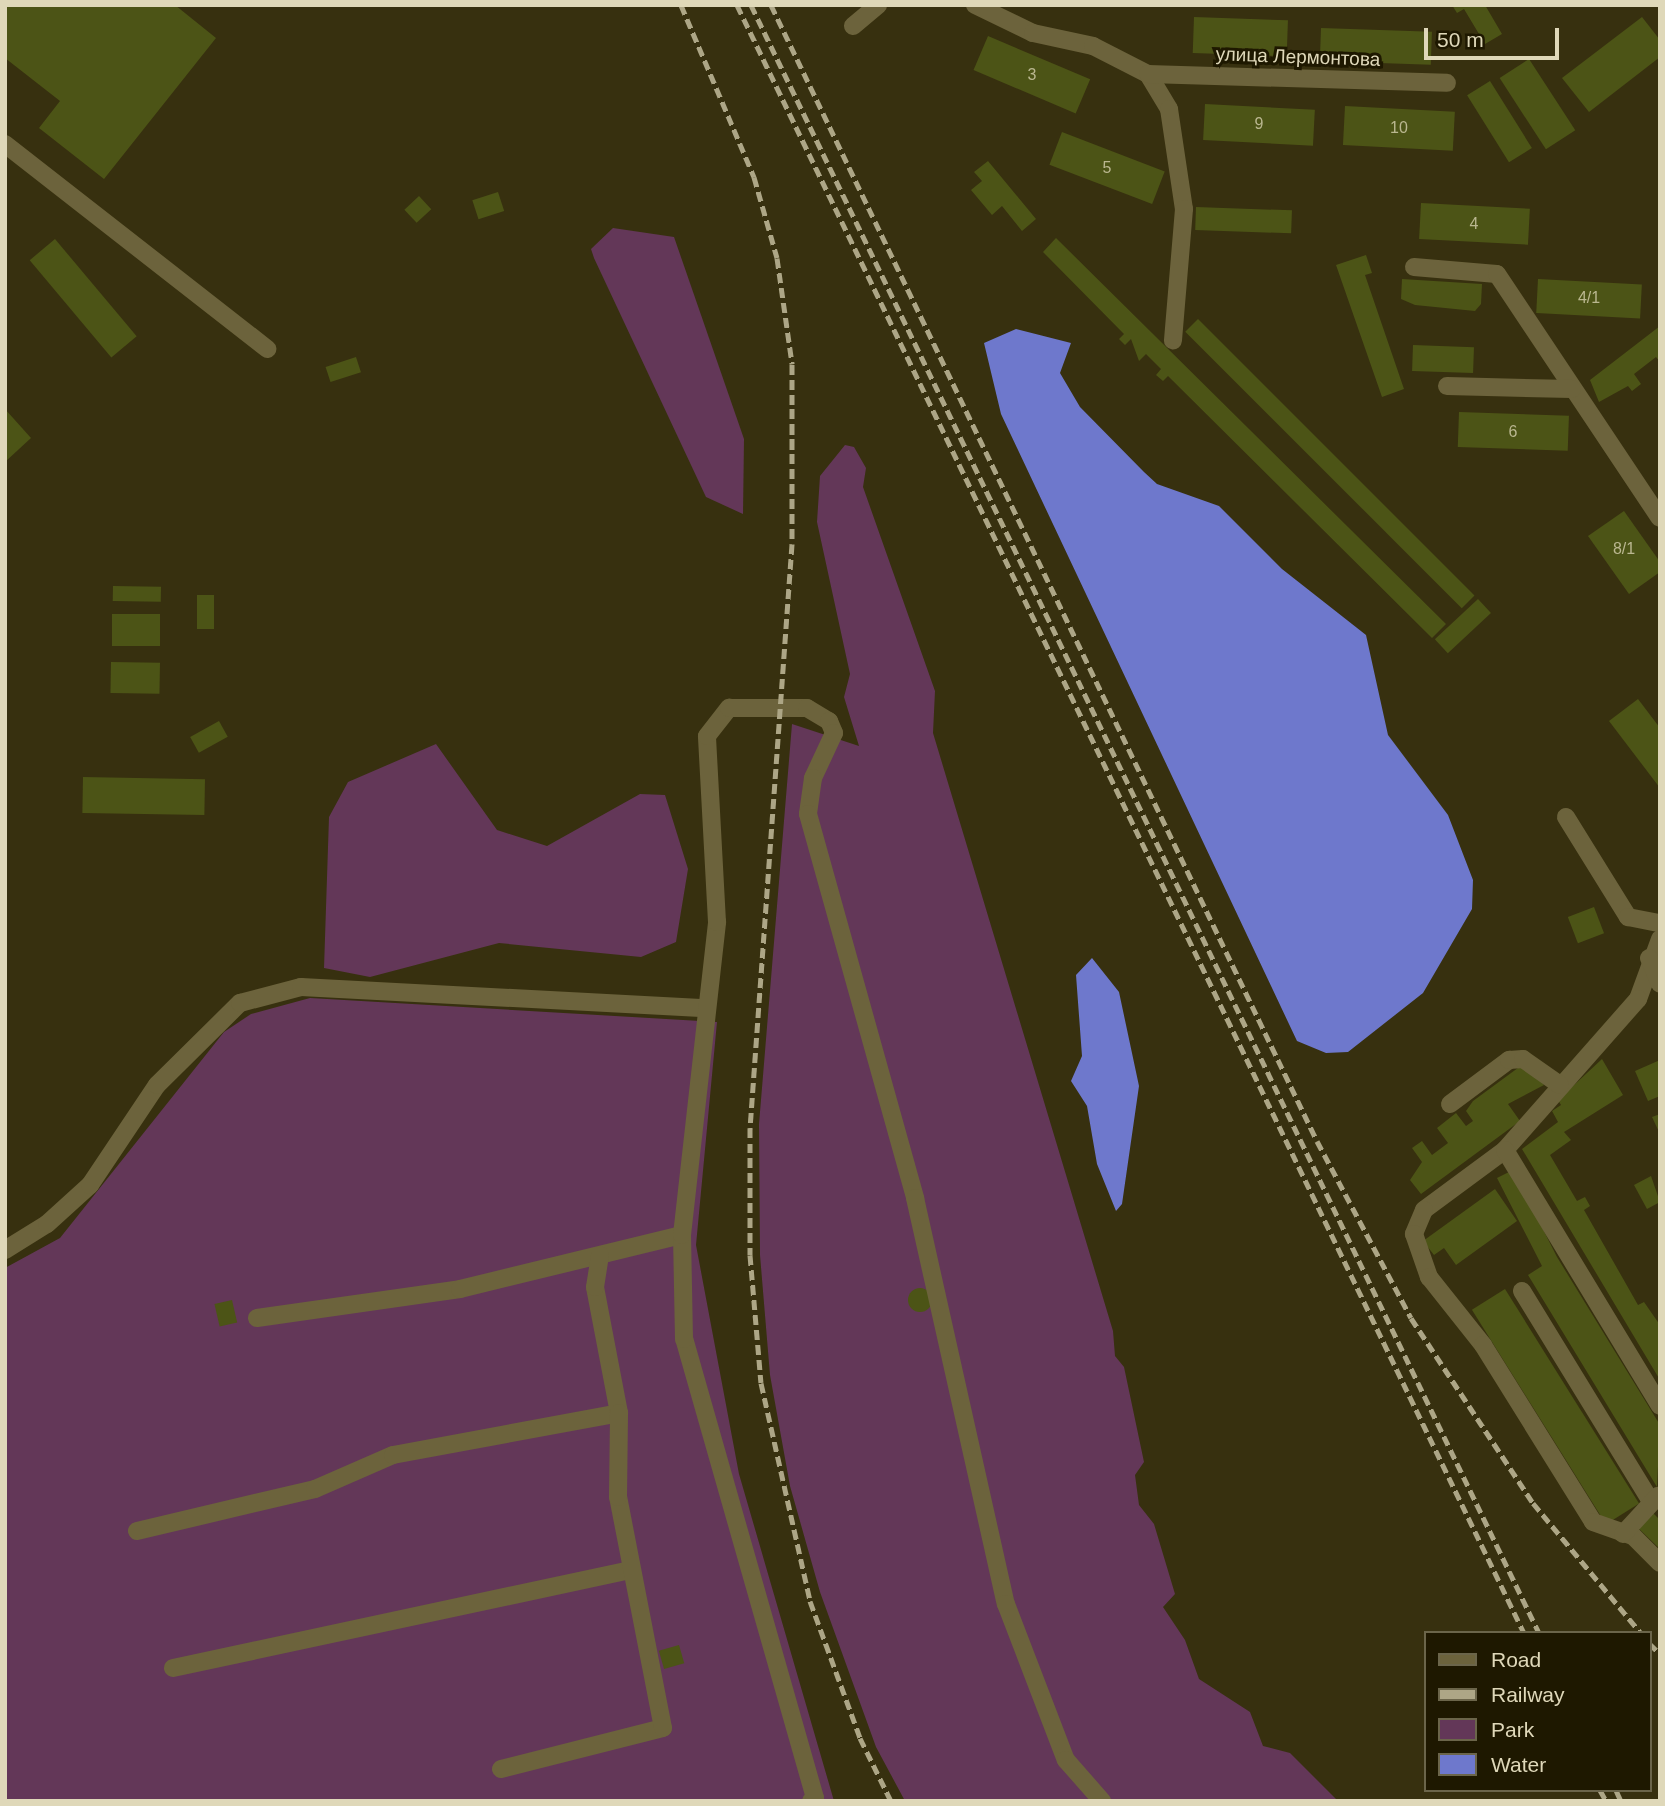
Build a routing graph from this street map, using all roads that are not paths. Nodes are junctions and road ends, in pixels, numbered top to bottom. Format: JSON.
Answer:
{"nodes":[{"id":1,"x":878,"y":5,"type":"edge"},
{"id":2,"x":975,"y":5,"type":"edge"},
{"id":3,"x":853,"y":26,"type":"dead end"},
{"id":4,"x":1148,"y":74,"type":"junction"},
{"id":5,"x":1447,"y":83,"type":"dead end"},
{"id":6,"x":6,"y":145,"type":"edge"},
{"id":7,"x":1414,"y":267,"type":"dead end"},
{"id":8,"x":1173,"y":341,"type":"dead end"},
{"id":9,"x":267,"y":349,"type":"dead end"},
{"id":10,"x":1447,"y":386,"type":"dead end"},
{"id":11,"x":1572,"y":389,"type":"junction"},
{"id":12,"x":1660,"y":518,"type":"edge"},
{"id":13,"x":1566,"y":817,"type":"dead end"},
{"id":14,"x":1660,"y":923,"type":"edge"},
{"id":15,"x":1660,"y":939,"type":"edge"},
{"id":16,"x":1649,"y":958,"type":"junction"},
{"id":17,"x":1660,"y":984,"type":"edge"},
{"id":18,"x":705,"y":1008,"type":"junction"},
{"id":19,"x":1560,"y":1085,"type":"junction"},
{"id":20,"x":1450,"y":1104,"type":"dead end"},
{"id":21,"x":1505,"y":1150,"type":"junction"},
{"id":22,"x":682,"y":1235,"type":"junction"},
{"id":23,"x":5,"y":1250,"type":"edge"},
{"id":24,"x":600,"y":1255,"type":"junction"},
{"id":25,"x":1522,"y":1291,"type":"dead end"},
{"id":26,"x":257,"y":1318,"type":"dead end"},
{"id":27,"x":1660,"y":1406,"type":"edge"},
{"id":28,"x":619,"y":1413,"type":"junction"},
{"id":29,"x":1655,"y":1497,"type":"edge"},
{"id":30,"x":137,"y":1531,"type":"dead end"},
{"id":31,"x":1623,"y":1534,"type":"junction"},
{"id":32,"x":1660,"y":1563,"type":"edge"},
{"id":33,"x":632,"y":1570,"type":"junction"},
{"id":34,"x":173,"y":1668,"type":"dead end"},
{"id":35,"x":501,"y":1769,"type":"dead end"},
{"id":36,"x":811,"y":1801,"type":"edge"},
{"id":37,"x":1102,"y":1801,"type":"edge"}],
"edges":[{"from":1,"to":3,"type":"street"},
{"from":2,"to":4,"type":"street"},
{"from":4,"to":5,"type":"street","name":"улица Лермонтова"},
{"from":4,"to":8,"type":"street"},
{"from":6,"to":9,"type":"street"},
{"from":7,"to":11,"type":"street"},
{"from":10,"to":11,"type":"street"},
{"from":11,"to":12,"type":"street"},
{"from":13,"to":14,"type":"street"},
{"from":15,"to":16,"type":"street"},
{"from":16,"to":17,"type":"street"},
{"from":16,"to":19,"type":"street"},
{"from":18,"to":22,"type":"street"},
{"from":18,"to":23,"type":"street"},
{"from":18,"to":37,"type":"street"},
{"from":19,"to":20,"type":"street"},
{"from":19,"to":21,"type":"street"},
{"from":21,"to":27,"type":"street"},
{"from":21,"to":31,"type":"street"},
{"from":22,"to":24,"type":"street"},
{"from":22,"to":36,"type":"street"},
{"from":24,"to":26,"type":"street"},
{"from":24,"to":28,"type":"street"},
{"from":25,"to":29,"type":"street"},
{"from":28,"to":30,"type":"street"},
{"from":28,"to":33,"type":"street"},
{"from":29,"to":31,"type":"street"},
{"from":31,"to":32,"type":"street"},
{"from":33,"to":34,"type":"street"},
{"from":33,"to":35,"type":"street"}]}
